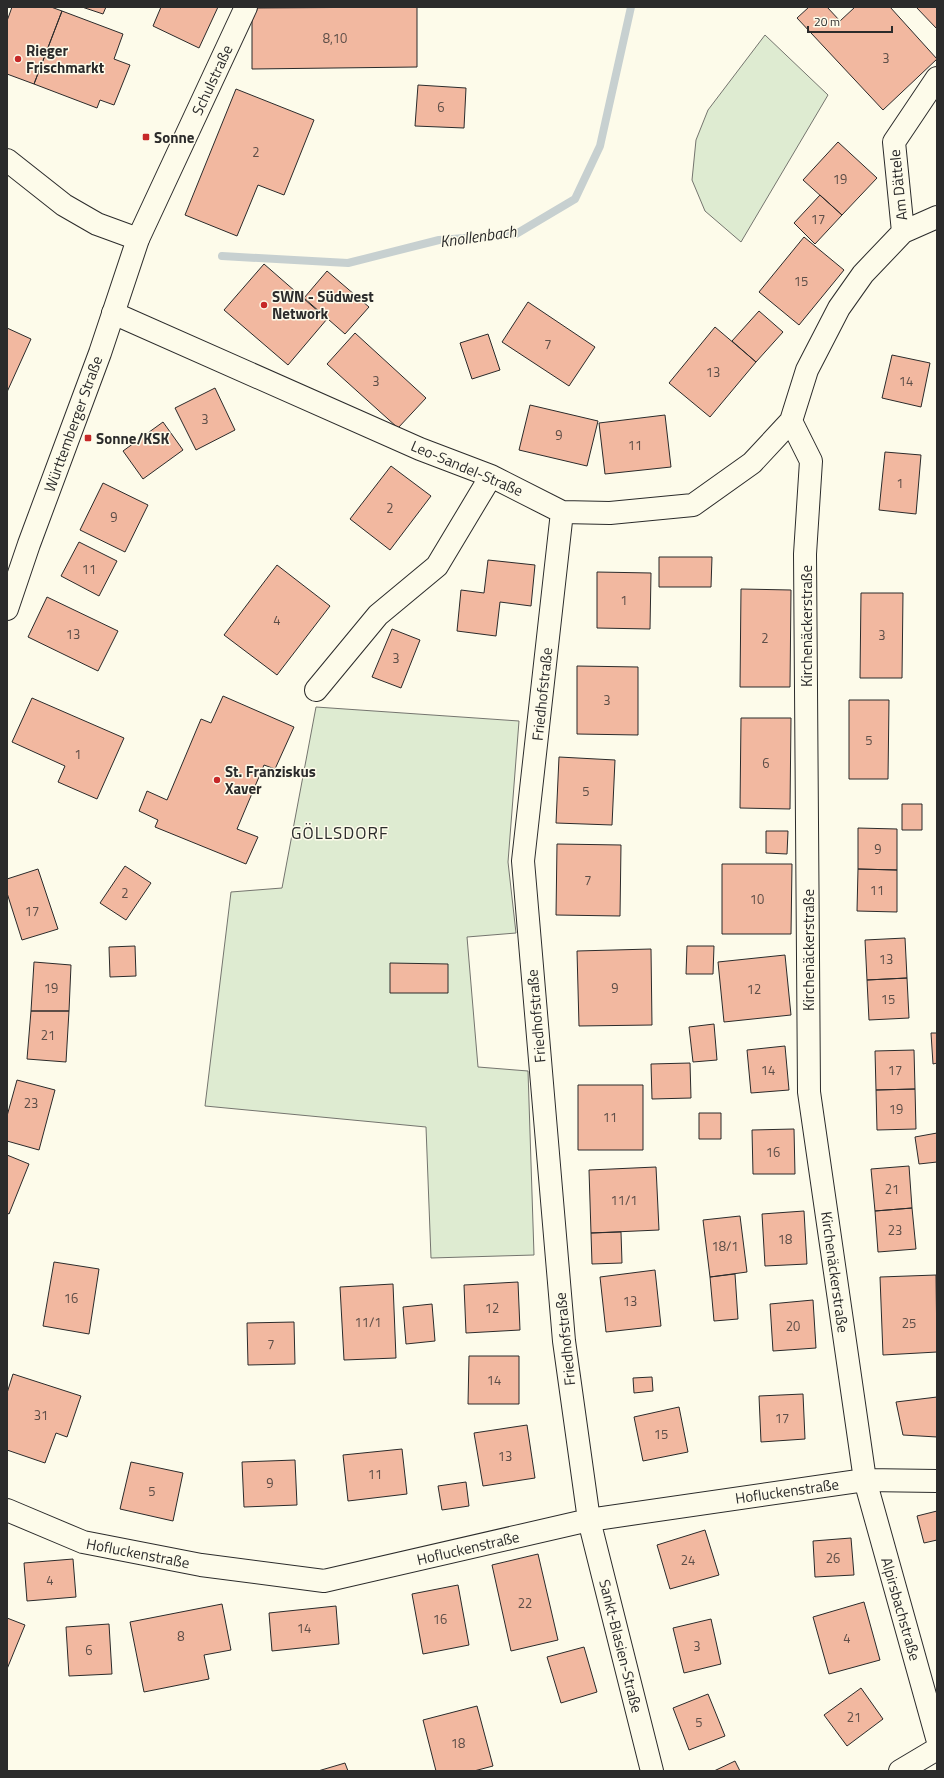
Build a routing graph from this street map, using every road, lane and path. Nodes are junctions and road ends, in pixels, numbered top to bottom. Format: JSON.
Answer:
{"nodes":[{"id":1,"x":246,"y":7,"type":"edge"},
{"id":2,"x":937,"y":78,"type":"edge"},
{"id":3,"x":7,"y":160,"type":"edge"},
{"id":4,"x":937,"y":217,"type":"edge"},
{"id":5,"x":903,"y":232,"type":"junction"},
{"id":6,"x":138,"y":239,"type":"junction"},
{"id":7,"x":113,"y":313,"type":"junction"},
{"id":8,"x":791,"y":421,"type":"junction"},
{"id":9,"x":491,"y":476,"type":"junction"},
{"id":10,"x":562,"y":512,"type":"junction"},
{"id":11,"x":7,"y":609,"type":"edge"},
{"id":12,"x":316,"y":690,"type":"dead end"},
{"id":13,"x":865,"y":1480,"type":"junction"},
{"id":14,"x":937,"y":1480,"type":"edge"},
{"id":15,"x":7,"y":1510,"type":"edge"},
{"id":16,"x":589,"y":1520,"type":"junction"},
{"id":17,"x":937,"y":1738,"type":"edge"},
{"id":18,"x":937,"y":1749,"type":"edge"},
{"id":19,"x":652,"y":1771,"type":"edge"},
{"id":20,"x":900,"y":1771,"type":"edge"}],
"edges":[{"from":1,"to":6,"type":"street","name":"Schulstraße"},
{"from":2,"to":5,"type":"street","name":"Am Dättele"},
{"from":3,"to":6,"type":"street"},
{"from":4,"to":5,"type":"street","name":"Leo-Sandel-Straße"},
{"from":5,"to":8,"type":"street","name":"Leo-Sandel-Straße"},
{"from":6,"to":7,"type":"street","name":"Württemberger Straße"},
{"from":7,"to":9,"type":"street","name":"Leo-Sandel-Straße"},
{"from":7,"to":11,"type":"street","name":"Württemberger Straße"},
{"from":8,"to":10,"type":"street","name":"Leo-Sandel-Straße"},
{"from":8,"to":13,"type":"street","name":"Kirchenäckerstraße"},
{"from":9,"to":10,"type":"street","name":"Leo-Sandel-Straße"},
{"from":9,"to":12,"type":"street"},
{"from":10,"to":16,"type":"street","name":"Friedhofstraße"},
{"from":13,"to":14,"type":"street","name":"Hofluckenstraße"},
{"from":13,"to":16,"type":"street","name":"Hofluckenstraße"},
{"from":13,"to":17,"type":"street","name":"Alpirsbachstraße"},
{"from":15,"to":16,"type":"street","name":"Hofluckenstraße"},
{"from":16,"to":19,"type":"street","name":"Sankt-Blasien-Straße"},
{"from":18,"to":20,"type":"street"}]}
